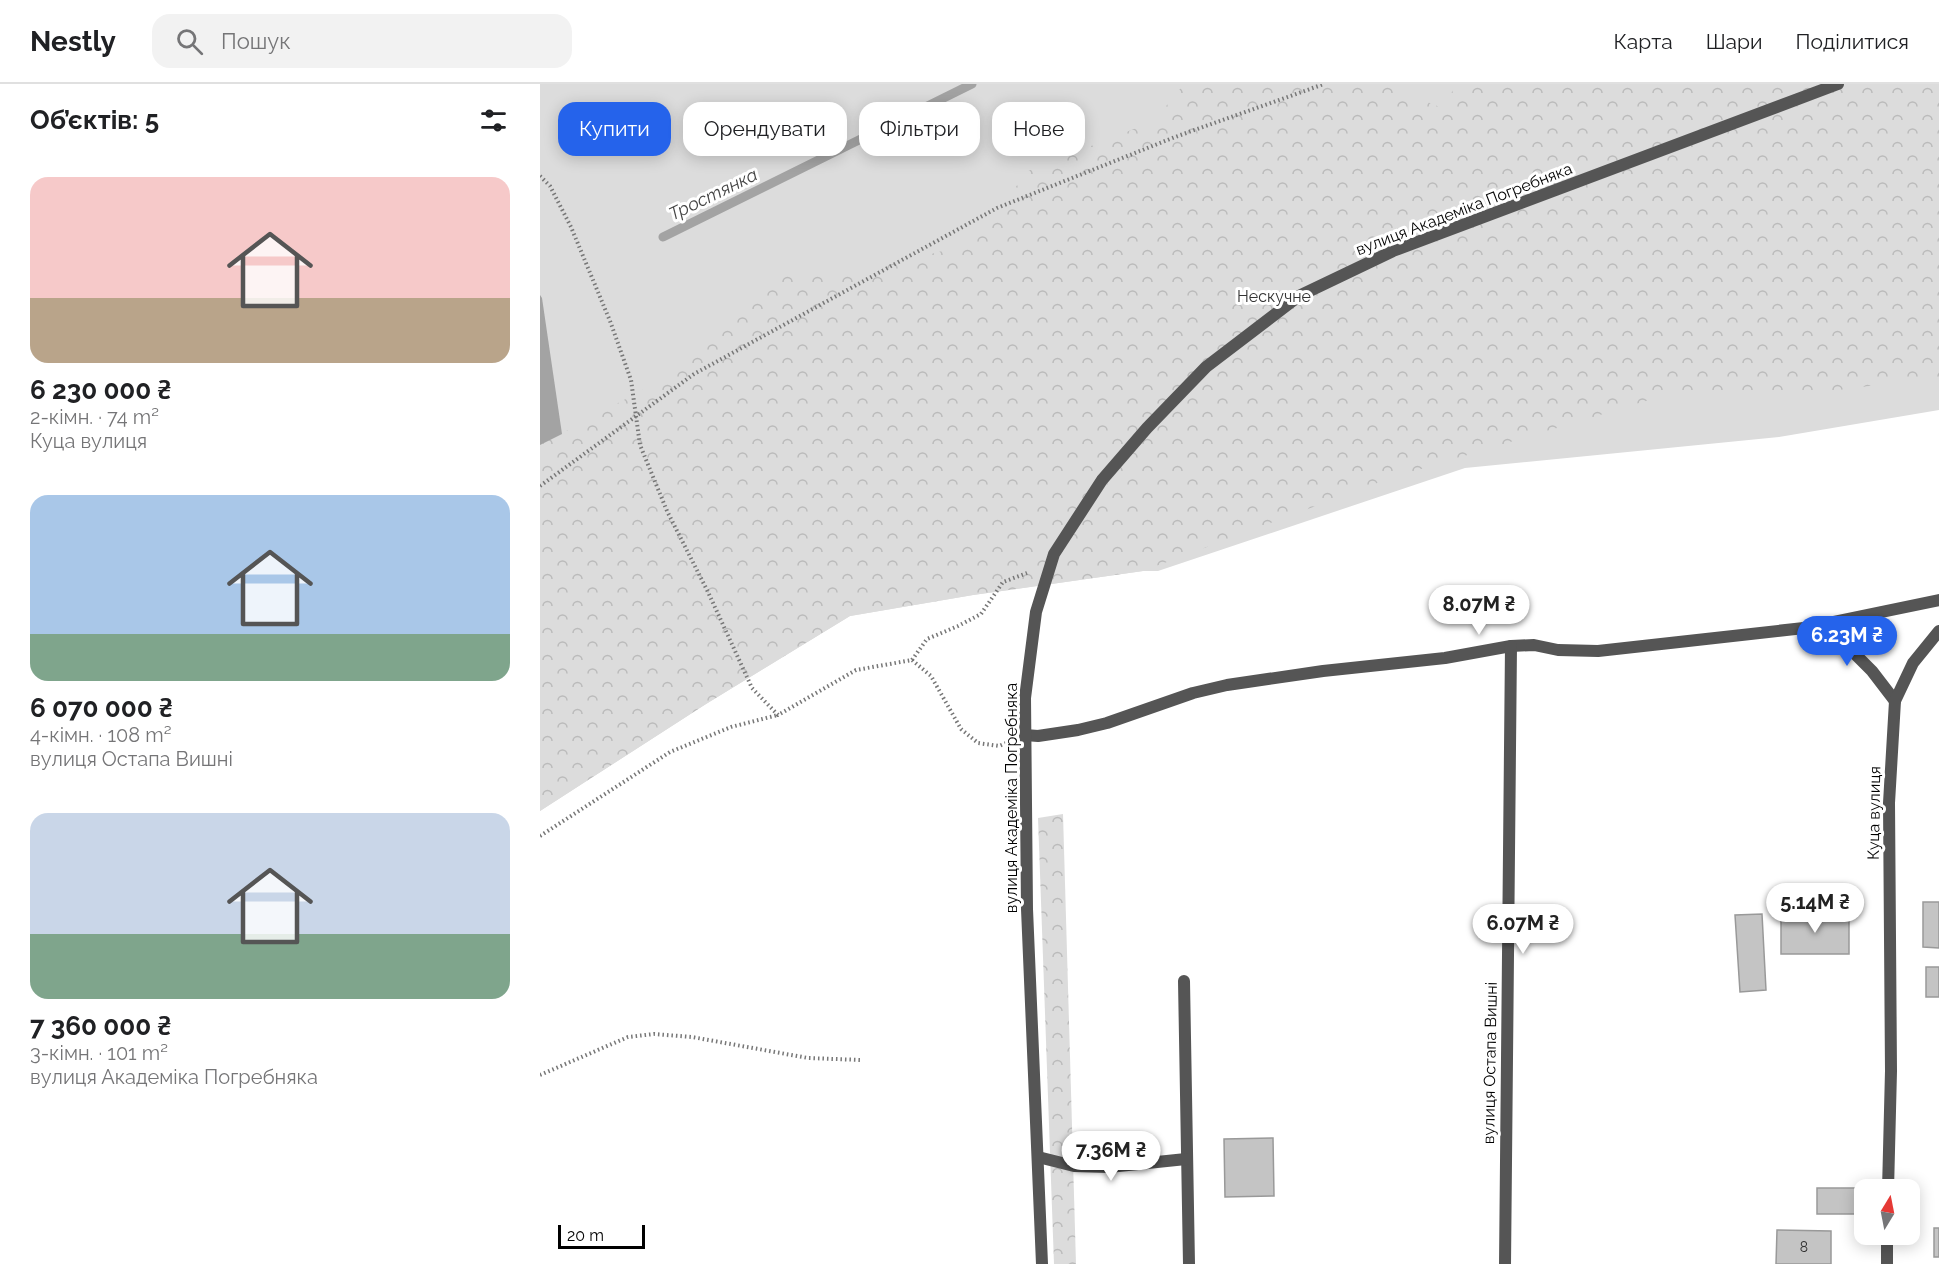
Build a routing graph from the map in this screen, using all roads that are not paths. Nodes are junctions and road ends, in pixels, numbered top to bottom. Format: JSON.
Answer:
{"nodes":[{"id":1,"x":1838,"y":84,"type":"edge"},
{"id":2,"x":1939,"y":600,"type":"edge"},
{"id":3,"x":1804,"y":628,"type":"junction"},
{"id":4,"x":1939,"y":631,"type":"edge"},
{"id":5,"x":1511,"y":646,"type":"junction"},
{"id":6,"x":1895,"y":700,"type":"junction"},
{"id":7,"x":1025,"y":735,"type":"junction"},
{"id":8,"x":1184,"y":981,"type":"dead end"},
{"id":9,"x":1038,"y":1157,"type":"junction"},
{"id":10,"x":1186,"y":1159,"type":"junction"},
{"id":11,"x":1888,"y":1179,"type":"edge"},
{"id":12,"x":1887,"y":1245,"type":"edge"},
{"id":13,"x":1042,"y":1264,"type":"edge"},
{"id":14,"x":1189,"y":1264,"type":"edge"},
{"id":15,"x":1505,"y":1264,"type":"edge"},
{"id":16,"x":1887,"y":1264,"type":"edge"}],
"edges":[{"from":1,"to":7,"type":"street","name":"вулиця Академіка Погребняка"},
{"from":2,"to":3,"type":"street"},
{"from":3,"to":5,"type":"street"},
{"from":3,"to":6,"type":"street"},
{"from":4,"to":6,"type":"street","name":"Куца вулиця"},
{"from":5,"to":7,"type":"street"},
{"from":5,"to":15,"type":"street","name":"вулиця Остапа Вишні"},
{"from":6,"to":11,"type":"street","name":"Куца вулиця"},
{"from":7,"to":9,"type":"street","name":"вулиця Академіка Погребняка"},
{"from":8,"to":10,"type":"street"},
{"from":9,"to":10,"type":"street"},
{"from":9,"to":13,"type":"street","name":"вулиця Академіка Погребняка"},
{"from":10,"to":14,"type":"street"},
{"from":12,"to":16,"type":"street"}]}
